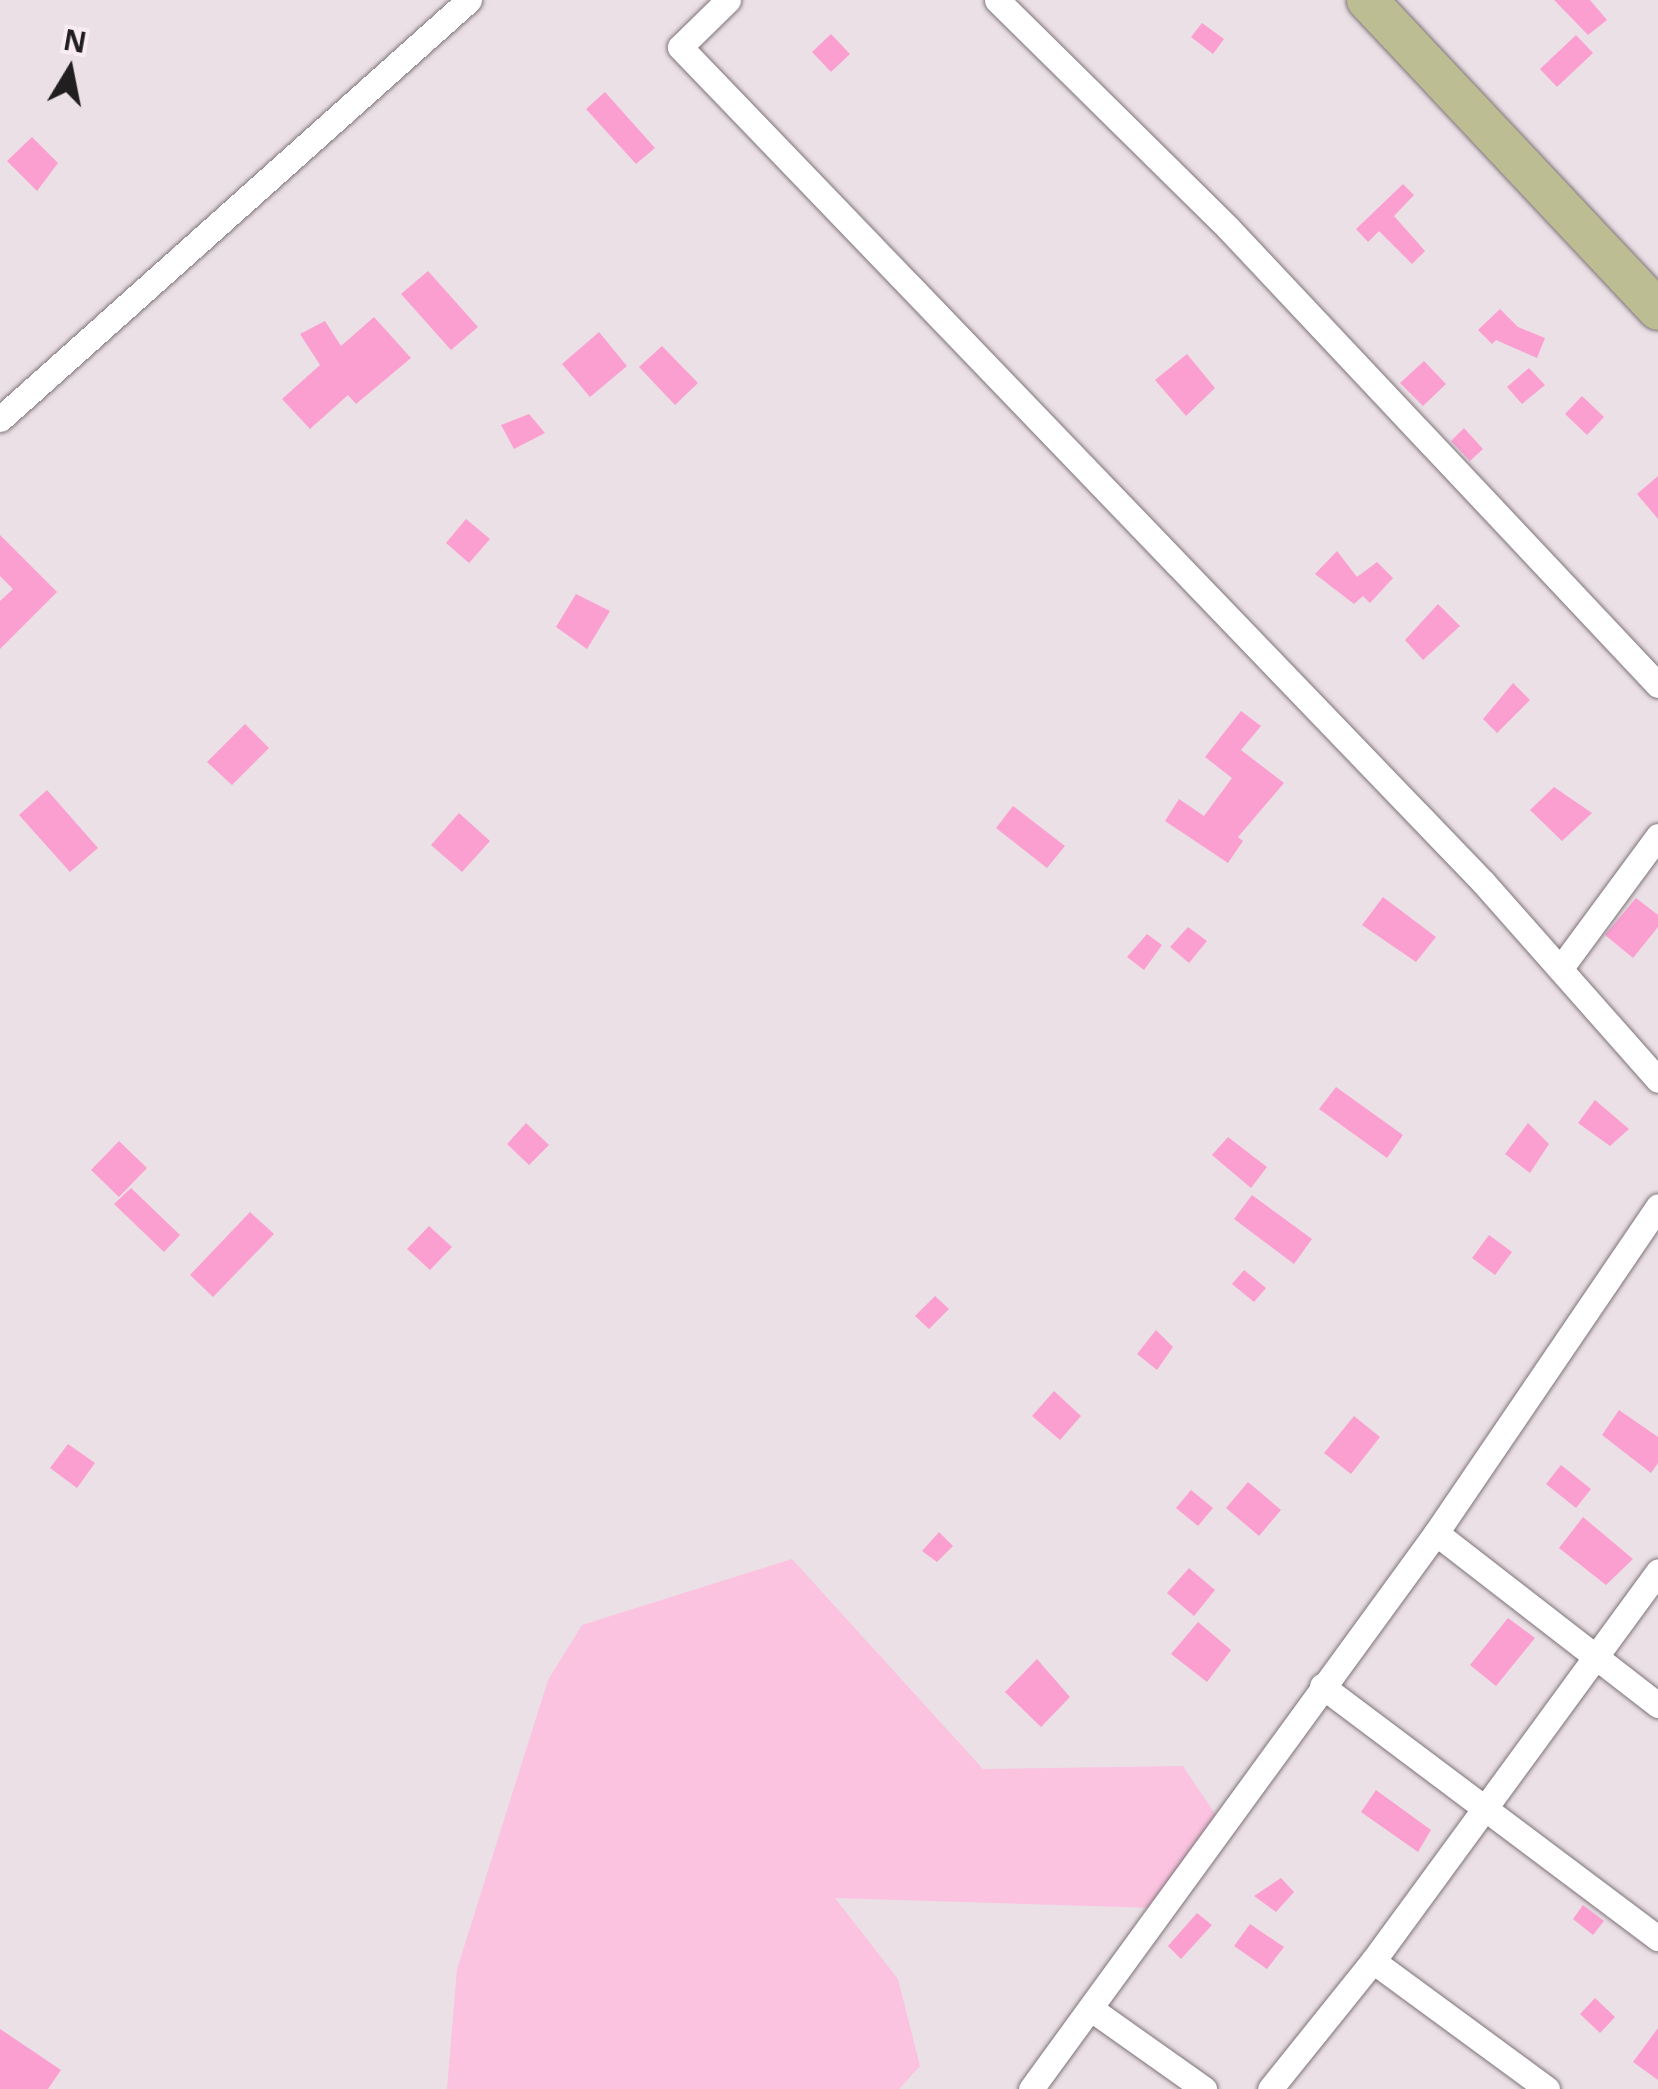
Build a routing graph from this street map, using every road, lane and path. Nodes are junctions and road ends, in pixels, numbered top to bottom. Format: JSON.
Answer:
{"nodes":[{"id":1,"x":469,"y":0,"type":"edge"},
{"id":2,"x":728,"y":0,"type":"edge"},
{"id":3,"x":997,"y":0,"type":"edge"},
{"id":4,"x":1367,"y":0,"type":"edge"},
{"id":5,"x":1658,"y":310,"type":"edge"},
{"id":6,"x":0,"y":419,"type":"edge"},
{"id":7,"x":1658,"y":685,"type":"edge"},
{"id":8,"x":1658,"y":836,"type":"edge"},
{"id":9,"x":1560,"y":969,"type":"junction"},
{"id":10,"x":1658,"y":1080,"type":"edge"},
{"id":11,"x":1658,"y":1206,"type":"edge"},
{"id":12,"x":1436,"y":1533,"type":"junction"},
{"id":13,"x":1658,"y":1571,"type":"edge"},
{"id":14,"x":1594,"y":1655,"type":"junction"},
{"id":15,"x":1322,"y":1686,"type":"junction"},
{"id":16,"x":1658,"y":1705,"type":"edge"},
{"id":17,"x":1484,"y":1808,"type":"junction"},
{"id":18,"x":1658,"y":1938,"type":"edge"},
{"id":19,"x":1374,"y":1961,"type":"junction"},
{"id":20,"x":1094,"y":2011,"type":"junction"},
{"id":21,"x":1031,"y":2089,"type":"edge"},
{"id":22,"x":1204,"y":2089,"type":"edge"},
{"id":23,"x":1270,"y":2089,"type":"edge"},
{"id":24,"x":1546,"y":2089,"type":"edge"}],
"edges":[{"from":1,"to":6,"type":"street"},
{"from":2,"to":9,"type":"street"},
{"from":3,"to":7,"type":"street"},
{"from":4,"to":5,"type":"main road"},
{"from":8,"to":9,"type":"street"},
{"from":9,"to":10,"type":"street"},
{"from":11,"to":12,"type":"street"},
{"from":12,"to":14,"type":"street"},
{"from":12,"to":15,"type":"street"},
{"from":13,"to":14,"type":"street"},
{"from":14,"to":16,"type":"street"},
{"from":14,"to":17,"type":"street"},
{"from":15,"to":17,"type":"street"},
{"from":15,"to":20,"type":"street"},
{"from":17,"to":18,"type":"street"},
{"from":17,"to":19,"type":"street"},
{"from":19,"to":23,"type":"street"},
{"from":19,"to":24,"type":"street"},
{"from":20,"to":21,"type":"street"},
{"from":20,"to":22,"type":"street"}]}
